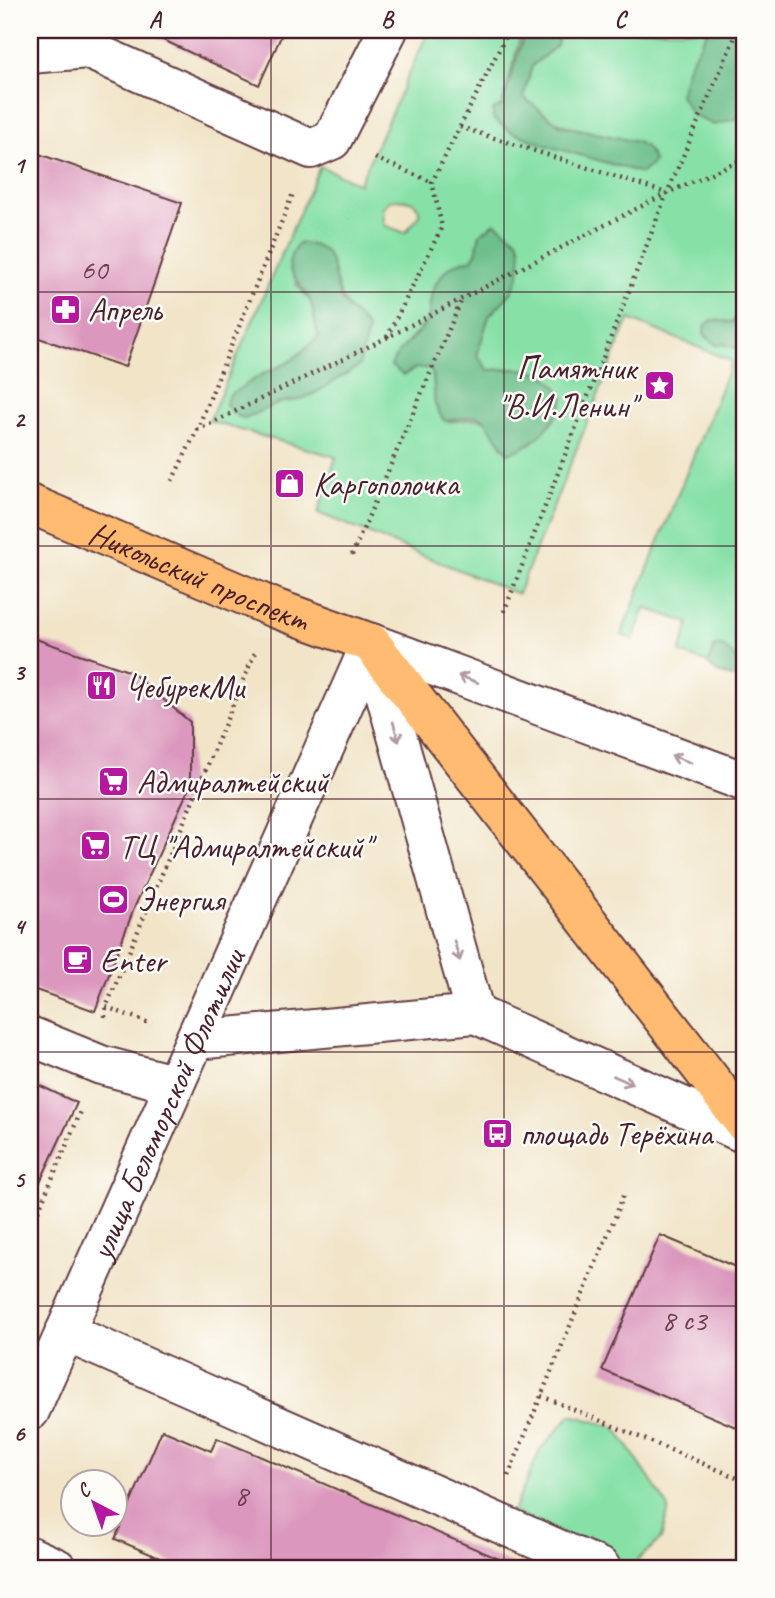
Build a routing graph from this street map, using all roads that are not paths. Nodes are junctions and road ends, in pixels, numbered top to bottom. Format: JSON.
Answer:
{"nodes":[{"id":1,"x":388,"y":30,"type":"edge"},
{"id":2,"x":30,"y":54,"type":"edge"},
{"id":3,"x":30,"y":504,"type":"edge"},
{"id":4,"x":371,"y":643,"type":"junction"},
{"id":5,"x":745,"y":782,"type":"edge"},
{"id":6,"x":475,"y":1014,"type":"junction"},
{"id":7,"x":30,"y":1036,"type":"edge"},
{"id":8,"x":195,"y":1040,"type":"junction"},
{"id":9,"x":173,"y":1084,"type":"junction"},
{"id":10,"x":745,"y":1124,"type":"edge"},
{"id":11,"x":745,"y":1134,"type":"edge"},
{"id":12,"x":65,"y":1332,"type":"junction"},
{"id":13,"x":30,"y":1411,"type":"edge"},
{"id":14,"x":30,"y":1556,"type":"edge"},
{"id":15,"x":57,"y":1568,"type":"edge"},
{"id":16,"x":601,"y":1568,"type":"edge"}],
"edges":[{"from":1,"to":2,"type":"street"},
{"from":3,"to":4,"type":"main road","name":"Никольский проспект"},
{"from":5,"to":4,"type":"street","one_way":true},
{"from":4,"to":6,"type":"street","one_way":true},
{"from":4,"to":8,"type":"street","name":"улица Беломорской Флотилии"},
{"from":4,"to":10,"type":"main road"},
{"from":6,"to":8,"type":"street"},
{"from":6,"to":11,"type":"street","one_way":true},
{"from":7,"to":9,"type":"street"},
{"from":8,"to":9,"type":"street","name":"улица Беломорской Флотилии"},
{"from":9,"to":12,"type":"street","name":"улица Беломорской Флотилии"},
{"from":12,"to":13,"type":"street","name":"улица Беломорской Флотилии"},
{"from":12,"to":16,"type":"street"},
{"from":14,"to":15,"type":"street"}]}
